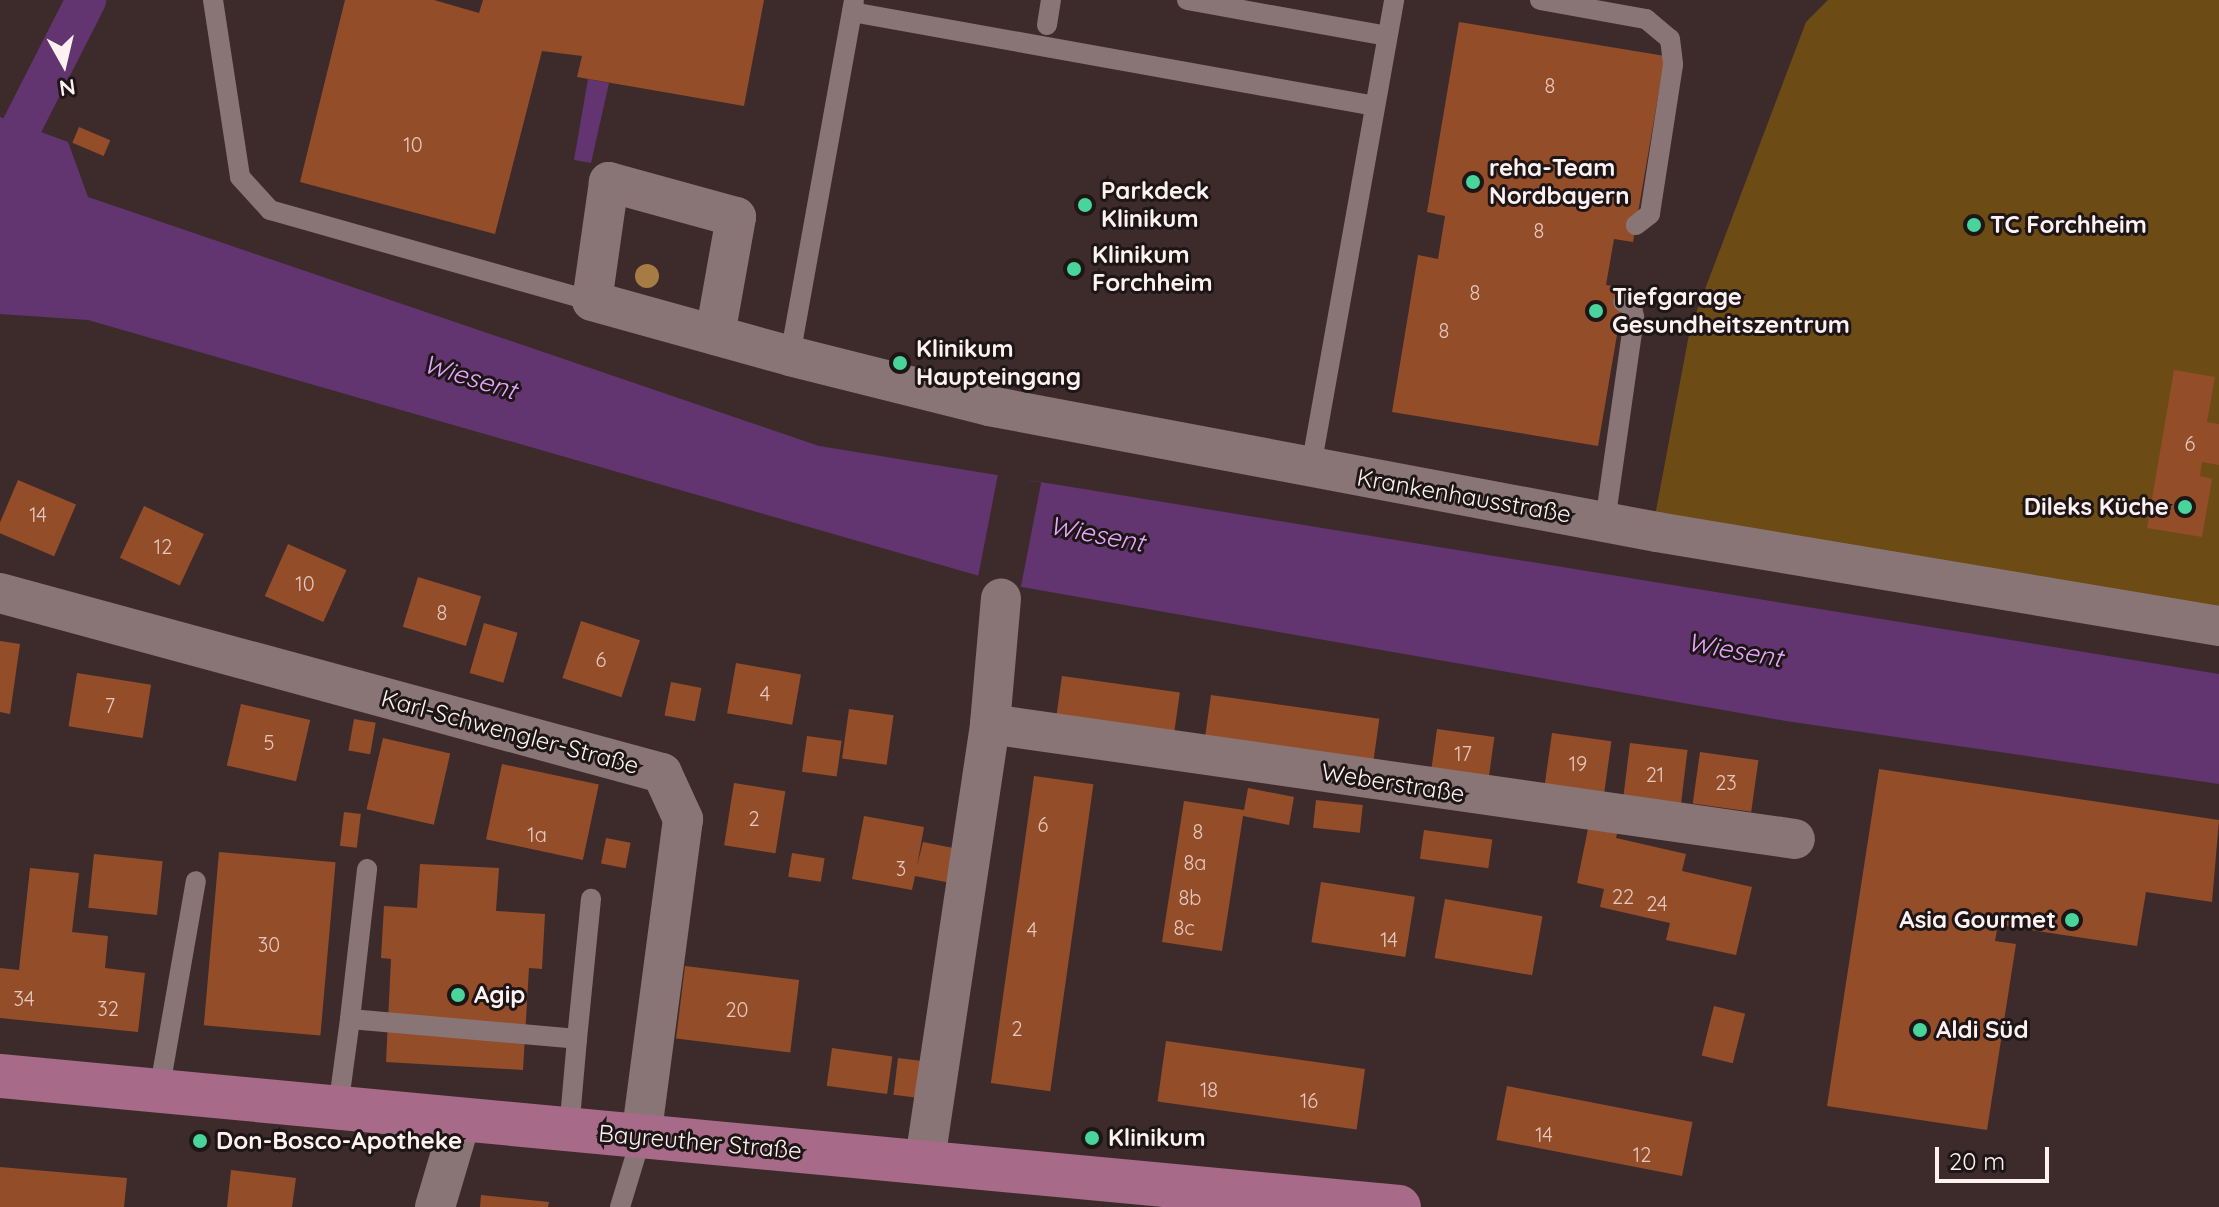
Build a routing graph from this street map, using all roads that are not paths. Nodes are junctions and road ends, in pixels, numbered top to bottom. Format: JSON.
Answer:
{"nodes":[{"id":1,"x":213,"y":0,"type":"edge"},
{"id":2,"x":1051,"y":0,"type":"edge"},
{"id":3,"x":1187,"y":0,"type":"edge"},
{"id":4,"x":1394,"y":0,"type":"edge"},
{"id":5,"x":1540,"y":0,"type":"edge"},
{"id":6,"x":853,"y":6,"type":"edge"},
{"id":7,"x":1047,"y":25,"type":"dead end"},
{"id":8,"x":1387,"y":36,"type":"junction"},
{"id":9,"x":1375,"y":106,"type":"junction"},
{"id":10,"x":1636,"y":225,"type":"dead end"},
{"id":11,"x":592,"y":301,"type":"junction"},
{"id":12,"x":1623,"y":302,"type":"dead end"},
{"id":13,"x":715,"y":335,"type":"junction"},
{"id":14,"x":790,"y":356,"type":"junction"},
{"id":15,"x":1311,"y":467,"type":"junction"},
{"id":16,"x":1605,"y":522,"type":"junction"},
{"id":17,"x":0,"y":593,"type":"edge"},
{"id":18,"x":1001,"y":598,"type":"dead end"},
{"id":19,"x":2219,"y":626,"type":"edge"},
{"id":20,"x":990,"y":724,"type":"junction"},
{"id":21,"x":1795,"y":839,"type":"dead end"},
{"id":22,"x":367,"y":869,"type":"dead end"},
{"id":23,"x":196,"y":881,"type":"dead end"},
{"id":24,"x":591,"y":899,"type":"dead end"},
{"id":25,"x":350,"y":1019,"type":"junction"},
{"id":26,"x":577,"y":1039,"type":"junction"},
{"id":27,"x":0,"y":1076,"type":"edge"},
{"id":28,"x":159,"y":1092,"type":"junction"},
{"id":29,"x":338,"y":1108,"type":"junction"},
{"id":30,"x":461,"y":1119,"type":"junction"},
{"id":31,"x":569,"y":1130,"type":"junction"},
{"id":32,"x":641,"y":1138,"type":"junction"},
{"id":33,"x":925,"y":1160,"type":"junction"},
{"id":34,"x":1386,"y":1206,"type":"edge"},
{"id":35,"x":435,"y":1207,"type":"edge"},
{"id":36,"x":620,"y":1207,"type":"edge"}],
"edges":[{"from":1,"to":11,"type":"lane"},
{"from":2,"to":7,"type":"lane"},
{"from":3,"to":8,"type":"lane"},
{"from":4,"to":8,"type":"lane"},
{"from":5,"to":10,"type":"lane"},
{"from":6,"to":9,"type":"lane"},
{"from":6,"to":14,"type":"lane"},
{"from":8,"to":9,"type":"lane"},
{"from":9,"to":15,"type":"lane"},
{"from":11,"to":13,"type":"street","name":"Krankenhausstraße"},
{"from":11,"to":13,"type":"street"},
{"from":12,"to":16,"type":"lane"},
{"from":13,"to":14,"type":"street","name":"Krankenhausstraße"},
{"from":14,"to":15,"type":"street","name":"Krankenhausstraße"},
{"from":15,"to":16,"type":"street","name":"Krankenhausstraße"},
{"from":16,"to":19,"type":"street","name":"Krankenhausstraße"},
{"from":17,"to":32,"type":"street","name":"Karl-Schwengler-Straße"},
{"from":18,"to":20,"type":"street"},
{"from":20,"to":21,"type":"street","name":"Weberstraße"},
{"from":20,"to":33,"type":"street"},
{"from":22,"to":25,"type":"lane"},
{"from":23,"to":28,"type":"lane"},
{"from":24,"to":26,"type":"lane"},
{"from":25,"to":26,"type":"lane"},
{"from":25,"to":29,"type":"lane"},
{"from":26,"to":31,"type":"lane"},
{"from":27,"to":28,"type":"main road","name":"Bayreuther Straße"},
{"from":28,"to":29,"type":"main road","name":"Bayreuther Straße"},
{"from":29,"to":30,"type":"main road","name":"Bayreuther Straße"},
{"from":30,"to":31,"type":"main road","name":"Bayreuther Straße"},
{"from":30,"to":35,"type":"street"},
{"from":31,"to":32,"type":"main road","name":"Bayreuther Straße"},
{"from":32,"to":33,"type":"main road","name":"Bayreuther Straße"},
{"from":32,"to":36,"type":"lane"},
{"from":33,"to":34,"type":"main road","name":"Bayreuther Straße"}]}
